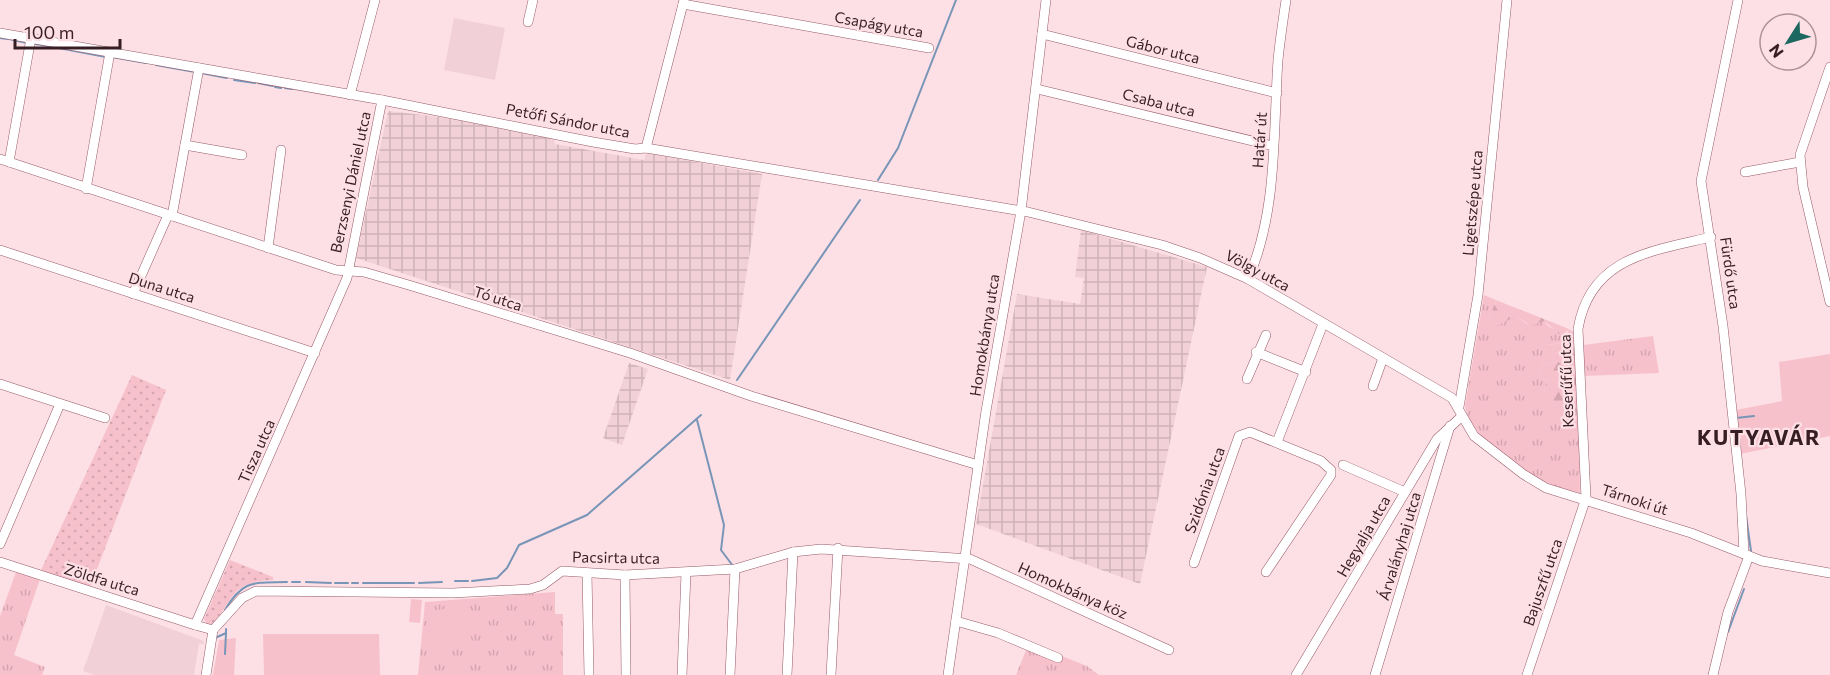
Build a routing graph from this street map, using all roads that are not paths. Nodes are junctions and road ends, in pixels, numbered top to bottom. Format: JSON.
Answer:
{"nodes":[{"id":1,"x":375,"y":0,"type":"edge"},
{"id":2,"x":533,"y":0,"type":"edge"},
{"id":3,"x":1046,"y":0,"type":"edge"},
{"id":4,"x":1286,"y":0,"type":"edge"},
{"id":5,"x":1507,"y":0,"type":"edge"},
{"id":6,"x":1737,"y":0,"type":"edge"},
{"id":7,"x":683,"y":2,"type":"edge"},
{"id":8,"x":528,"y":22,"type":"dead end"},
{"id":9,"x":0,"y":33,"type":"edge"},
{"id":10,"x":1042,"y":34,"type":"junction"},
{"id":11,"x":31,"y":38,"type":"junction"},
{"id":12,"x":929,"y":48,"type":"dead end"},
{"id":13,"x":110,"y":52,"type":"junction"},
{"id":14,"x":1830,"y":67,"type":"edge"},
{"id":15,"x":199,"y":68,"type":"junction"},
{"id":16,"x":1036,"y":89,"type":"junction"},
{"id":17,"x":1277,"y":93,"type":"junction"},
{"id":18,"x":350,"y":95,"type":"junction"},
{"id":19,"x":382,"y":100,"type":"junction"},
{"id":20,"x":185,"y":145,"type":"junction"},
{"id":21,"x":1273,"y":146,"type":"junction"},
{"id":22,"x":646,"y":148,"type":"junction"},
{"id":23,"x":281,"y":150,"type":"dead end"},
{"id":24,"x":242,"y":155,"type":"dead end"},
{"id":25,"x":4,"y":161,"type":"edge"},
{"id":26,"x":1800,"y":162,"type":"junction"},
{"id":27,"x":1745,"y":172,"type":"dead end"},
{"id":28,"x":86,"y":189,"type":"junction"},
{"id":29,"x":1021,"y":211,"type":"junction"},
{"id":30,"x":170,"y":215,"type":"junction"},
{"id":31,"x":1711,"y":237,"type":"junction"},
{"id":32,"x":268,"y":248,"type":"junction"},
{"id":33,"x":0,"y":250,"type":"edge"},
{"id":34,"x":347,"y":271,"type":"junction"},
{"id":35,"x":1248,"y":279,"type":"junction"},
{"id":36,"x":133,"y":294,"type":"junction"},
{"id":37,"x":1830,"y":302,"type":"edge"},
{"id":38,"x":1323,"y":324,"type":"junction"},
{"id":39,"x":1266,"y":335,"type":"dead end"},
{"id":40,"x":1256,"y":352,"type":"junction"},
{"id":41,"x":315,"y":353,"type":"junction"},
{"id":42,"x":1383,"y":358,"type":"junction"},
{"id":43,"x":1306,"y":372,"type":"junction"},
{"id":44,"x":1246,"y":379,"type":"dead end"},
{"id":45,"x":0,"y":384,"type":"edge"},
{"id":46,"x":1373,"y":386,"type":"dead end"},
{"id":47,"x":60,"y":404,"type":"junction"},
{"id":48,"x":1460,"y":412,"type":"junction"},
{"id":49,"x":105,"y":418,"type":"dead end"},
{"id":50,"x":1450,"y":426,"type":"junction"},
{"id":51,"x":1277,"y":442,"type":"junction"},
{"id":52,"x":978,"y":465,"type":"junction"},
{"id":53,"x":1343,"y":465,"type":"dead end"},
{"id":54,"x":1405,"y":492,"type":"junction"},
{"id":55,"x":1586,"y":498,"type":"junction"},
{"id":56,"x":0,"y":544,"type":"edge"},
{"id":57,"x":838,"y":548,"type":"junction"},
{"id":58,"x":793,"y":552,"type":"junction"},
{"id":59,"x":1746,"y":555,"type":"junction"},
{"id":60,"x":965,"y":559,"type":"junction"},
{"id":61,"x":0,"y":562,"type":"edge"},
{"id":62,"x":1194,"y":562,"type":"dead end"},
{"id":63,"x":735,"y":569,"type":"junction"},
{"id":64,"x":1266,"y":572,"type":"dead end"},
{"id":65,"x":587,"y":573,"type":"junction"},
{"id":66,"x":686,"y":573,"type":"junction"},
{"id":67,"x":1830,"y":573,"type":"edge"},
{"id":68,"x":625,"y":575,"type":"junction"},
{"id":69,"x":956,"y":621,"type":"junction"},
{"id":70,"x":195,"y":625,"type":"junction"},
{"id":71,"x":213,"y":630,"type":"junction"},
{"id":72,"x":1169,"y":650,"type":"dead end"},
{"id":73,"x":1058,"y":658,"type":"dead end"},
{"id":74,"x":206,"y":675,"type":"edge"},
{"id":75,"x":589,"y":675,"type":"edge"},
{"id":76,"x":626,"y":675,"type":"edge"},
{"id":77,"x":682,"y":675,"type":"edge"},
{"id":78,"x":730,"y":675,"type":"edge"},
{"id":79,"x":787,"y":675,"type":"edge"},
{"id":80,"x":831,"y":675,"type":"edge"},
{"id":81,"x":948,"y":675,"type":"edge"},
{"id":82,"x":1296,"y":675,"type":"edge"},
{"id":83,"x":1375,"y":675,"type":"edge"},
{"id":84,"x":1527,"y":675,"type":"edge"},
{"id":85,"x":1713,"y":675,"type":"edge"}],
"edges":[{"from":1,"to":18,"type":"street"},
{"from":2,"to":8,"type":"street"},
{"from":3,"to":10,"type":"street","name":"Homokbánya utca"},
{"from":4,"to":17,"type":"street","name":"Határ út"},
{"from":5,"to":48,"type":"street","name":"Ligetszépe utca"},
{"from":6,"to":31,"type":"street","name":"Fürdő utca"},
{"from":7,"to":12,"type":"street","name":"Csapágy utca"},
{"from":7,"to":22,"type":"street"},
{"from":9,"to":11,"type":"street","name":"Petőfi Sándor utca"},
{"from":10,"to":16,"type":"street","name":"Homokbánya utca"},
{"from":10,"to":17,"type":"street","name":"Gábor utca"},
{"from":11,"to":13,"type":"street","name":"Petőfi Sándor utca"},
{"from":11,"to":25,"type":"street"},
{"from":13,"to":15,"type":"street","name":"Petőfi Sándor utca"},
{"from":13,"to":28,"type":"street"},
{"from":14,"to":26,"type":"street"},
{"from":15,"to":18,"type":"street","name":"Petőfi Sándor utca"},
{"from":15,"to":20,"type":"street"},
{"from":16,"to":21,"type":"street","name":"Csaba utca"},
{"from":16,"to":29,"type":"street","name":"Homokbánya utca"},
{"from":17,"to":21,"type":"street","name":"Határ út"},
{"from":18,"to":19,"type":"street","name":"Petőfi Sándor utca"},
{"from":19,"to":22,"type":"street","name":"Petőfi Sándor utca"},
{"from":19,"to":34,"type":"street","name":"Berzsenyi Dániel utca"},
{"from":20,"to":24,"type":"street"},
{"from":20,"to":30,"type":"street"},
{"from":21,"to":35,"type":"street","name":"Határ út"},
{"from":22,"to":29,"type":"street","name":"Petőfi Sándor utca"},
{"from":23,"to":32,"type":"street"},
{"from":25,"to":28,"type":"street","name":"Tó utca"},
{"from":26,"to":27,"type":"street"},
{"from":26,"to":37,"type":"street"},
{"from":28,"to":30,"type":"street","name":"Tó utca"},
{"from":29,"to":35,"type":"street","name":"Völgy utca"},
{"from":29,"to":52,"type":"street","name":"Homokbánya utca"},
{"from":30,"to":32,"type":"street","name":"Tó utca"},
{"from":30,"to":36,"type":"street"},
{"from":31,"to":55,"type":"street","name":"Keserűfű utca"},
{"from":31,"to":59,"type":"street","name":"Fürdő utca"},
{"from":32,"to":34,"type":"street","name":"Tó utca"},
{"from":33,"to":36,"type":"street","name":"Duna utca"},
{"from":34,"to":41,"type":"street","name":"Tisza utca"},
{"from":34,"to":52,"type":"street","name":"Tó utca"},
{"from":35,"to":38,"type":"street","name":"Völgy utca"},
{"from":36,"to":41,"type":"street","name":"Duna utca"},
{"from":38,"to":42,"type":"street","name":"Völgy utca"},
{"from":38,"to":43,"type":"street"},
{"from":39,"to":40,"type":"street"},
{"from":40,"to":43,"type":"street"},
{"from":40,"to":44,"type":"street"},
{"from":41,"to":70,"type":"street","name":"Tisza utca"},
{"from":42,"to":46,"type":"street"},
{"from":42,"to":48,"type":"street","name":"Völgy utca"},
{"from":43,"to":51,"type":"street"},
{"from":45,"to":47,"type":"street"},
{"from":47,"to":49,"type":"street"},
{"from":47,"to":56,"type":"street"},
{"from":48,"to":50,"type":"street","name":"Hegyalja utca"},
{"from":48,"to":55,"type":"street","name":"Tárnoki út"},
{"from":50,"to":54,"type":"street","name":"Hegyalja utca"},
{"from":50,"to":83,"type":"street","name":"Árvalányhaj utca"},
{"from":51,"to":62,"type":"street","name":"Szidónia utca"},
{"from":51,"to":64,"type":"street","name":"Szidónia utca"},
{"from":52,"to":60,"type":"street","name":"Homokbánya utca"},
{"from":53,"to":54,"type":"street"},
{"from":54,"to":82,"type":"street","name":"Hegyalja utca"},
{"from":55,"to":59,"type":"street","name":"Tárnoki út"},
{"from":55,"to":84,"type":"street","name":"Bajuszfű utca"},
{"from":57,"to":58,"type":"street","name":"Pacsirta utca"},
{"from":57,"to":60,"type":"street","name":"Pacsirta utca"},
{"from":57,"to":80,"type":"street"},
{"from":58,"to":63,"type":"street","name":"Pacsirta utca"},
{"from":58,"to":79,"type":"street"},
{"from":59,"to":67,"type":"street","name":"Tárnoki út"},
{"from":59,"to":85,"type":"street"},
{"from":60,"to":69,"type":"street","name":"Homokbánya utca"},
{"from":60,"to":72,"type":"street","name":"Homokbánya köz"},
{"from":61,"to":70,"type":"street","name":"Zöldfa utca"},
{"from":63,"to":66,"type":"street","name":"Pacsirta utca"},
{"from":63,"to":78,"type":"street"},
{"from":65,"to":68,"type":"street","name":"Pacsirta utca"},
{"from":65,"to":71,"type":"street","name":"Pacsirta utca"},
{"from":65,"to":75,"type":"street"},
{"from":66,"to":68,"type":"street","name":"Pacsirta utca"},
{"from":66,"to":77,"type":"street"},
{"from":68,"to":76,"type":"street"},
{"from":69,"to":73,"type":"street"},
{"from":69,"to":81,"type":"street","name":"Homokbánya utca"},
{"from":70,"to":71,"type":"street"},
{"from":71,"to":74,"type":"street"}]}
